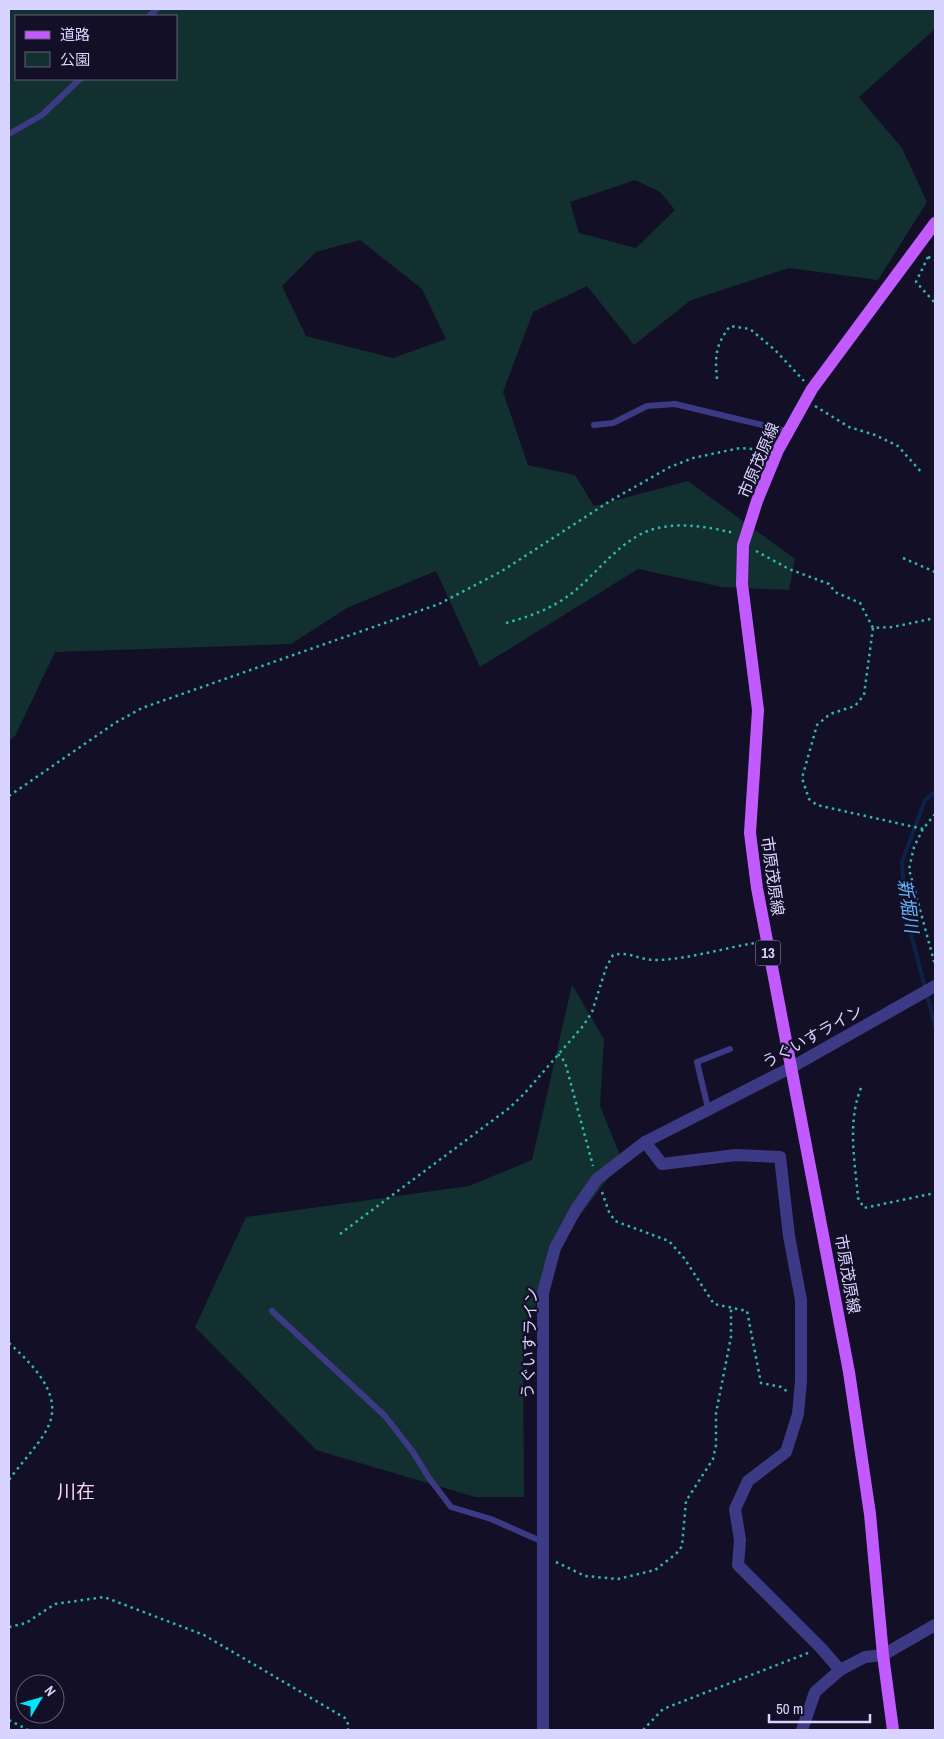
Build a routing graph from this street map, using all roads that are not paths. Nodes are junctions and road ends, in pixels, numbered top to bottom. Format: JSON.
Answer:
{"nodes":[{"id":1,"x":79,"y":80,"type":"edge"},
{"id":2,"x":9,"y":134,"type":"edge"},
{"id":3,"x":935,"y":223,"type":"edge"},
{"id":4,"x":594,"y":425,"type":"dead end"},
{"id":5,"x":787,"y":431,"type":"junction"},
{"id":6,"x":935,"y":986,"type":"edge"},
{"id":7,"x":730,"y":1049,"type":"dead end"},
{"id":8,"x":792,"y":1067,"type":"junction"},
{"id":9,"x":708,"y":1108,"type":"junction"},
{"id":10,"x":645,"y":1142,"type":"junction"},
{"id":11,"x":272,"y":1311,"type":"dead end"},
{"id":12,"x":543,"y":1542,"type":"junction"},
{"id":13,"x":935,"y":1625,"type":"edge"},
{"id":14,"x":883,"y":1655,"type":"junction"},
{"id":15,"x":840,"y":1670,"type":"junction"},
{"id":16,"x":543,"y":1730,"type":"edge"},
{"id":17,"x":802,"y":1730,"type":"edge"},
{"id":18,"x":893,"y":1730,"type":"edge"}],
"edges":[{"from":1,"to":2,"type":"lane"},
{"from":3,"to":5,"type":"main road","name":"市原茂原線","number":"13"},
{"from":4,"to":5,"type":"lane"},
{"from":5,"to":8,"type":"main road","name":"市原茂原線","number":"13"},
{"from":6,"to":8,"type":"street","name":"うぐいすライン"},
{"from":7,"to":9,"type":"lane"},
{"from":8,"to":9,"type":"street","name":"うぐいすライン"},
{"from":8,"to":14,"type":"main road","name":"市原茂原線","number":"13"},
{"from":9,"to":10,"type":"street","name":"うぐいすライン"},
{"from":10,"to":12,"type":"street","name":"うぐいすライン"},
{"from":10,"to":15,"type":"street"},
{"from":11,"to":12,"type":"lane"},
{"from":12,"to":16,"type":"street","name":"うぐいすライン"},
{"from":13,"to":14,"type":"street"},
{"from":14,"to":15,"type":"street"},
{"from":14,"to":18,"type":"main road","name":"市原茂原線","number":"13"},
{"from":15,"to":17,"type":"street"}]}
